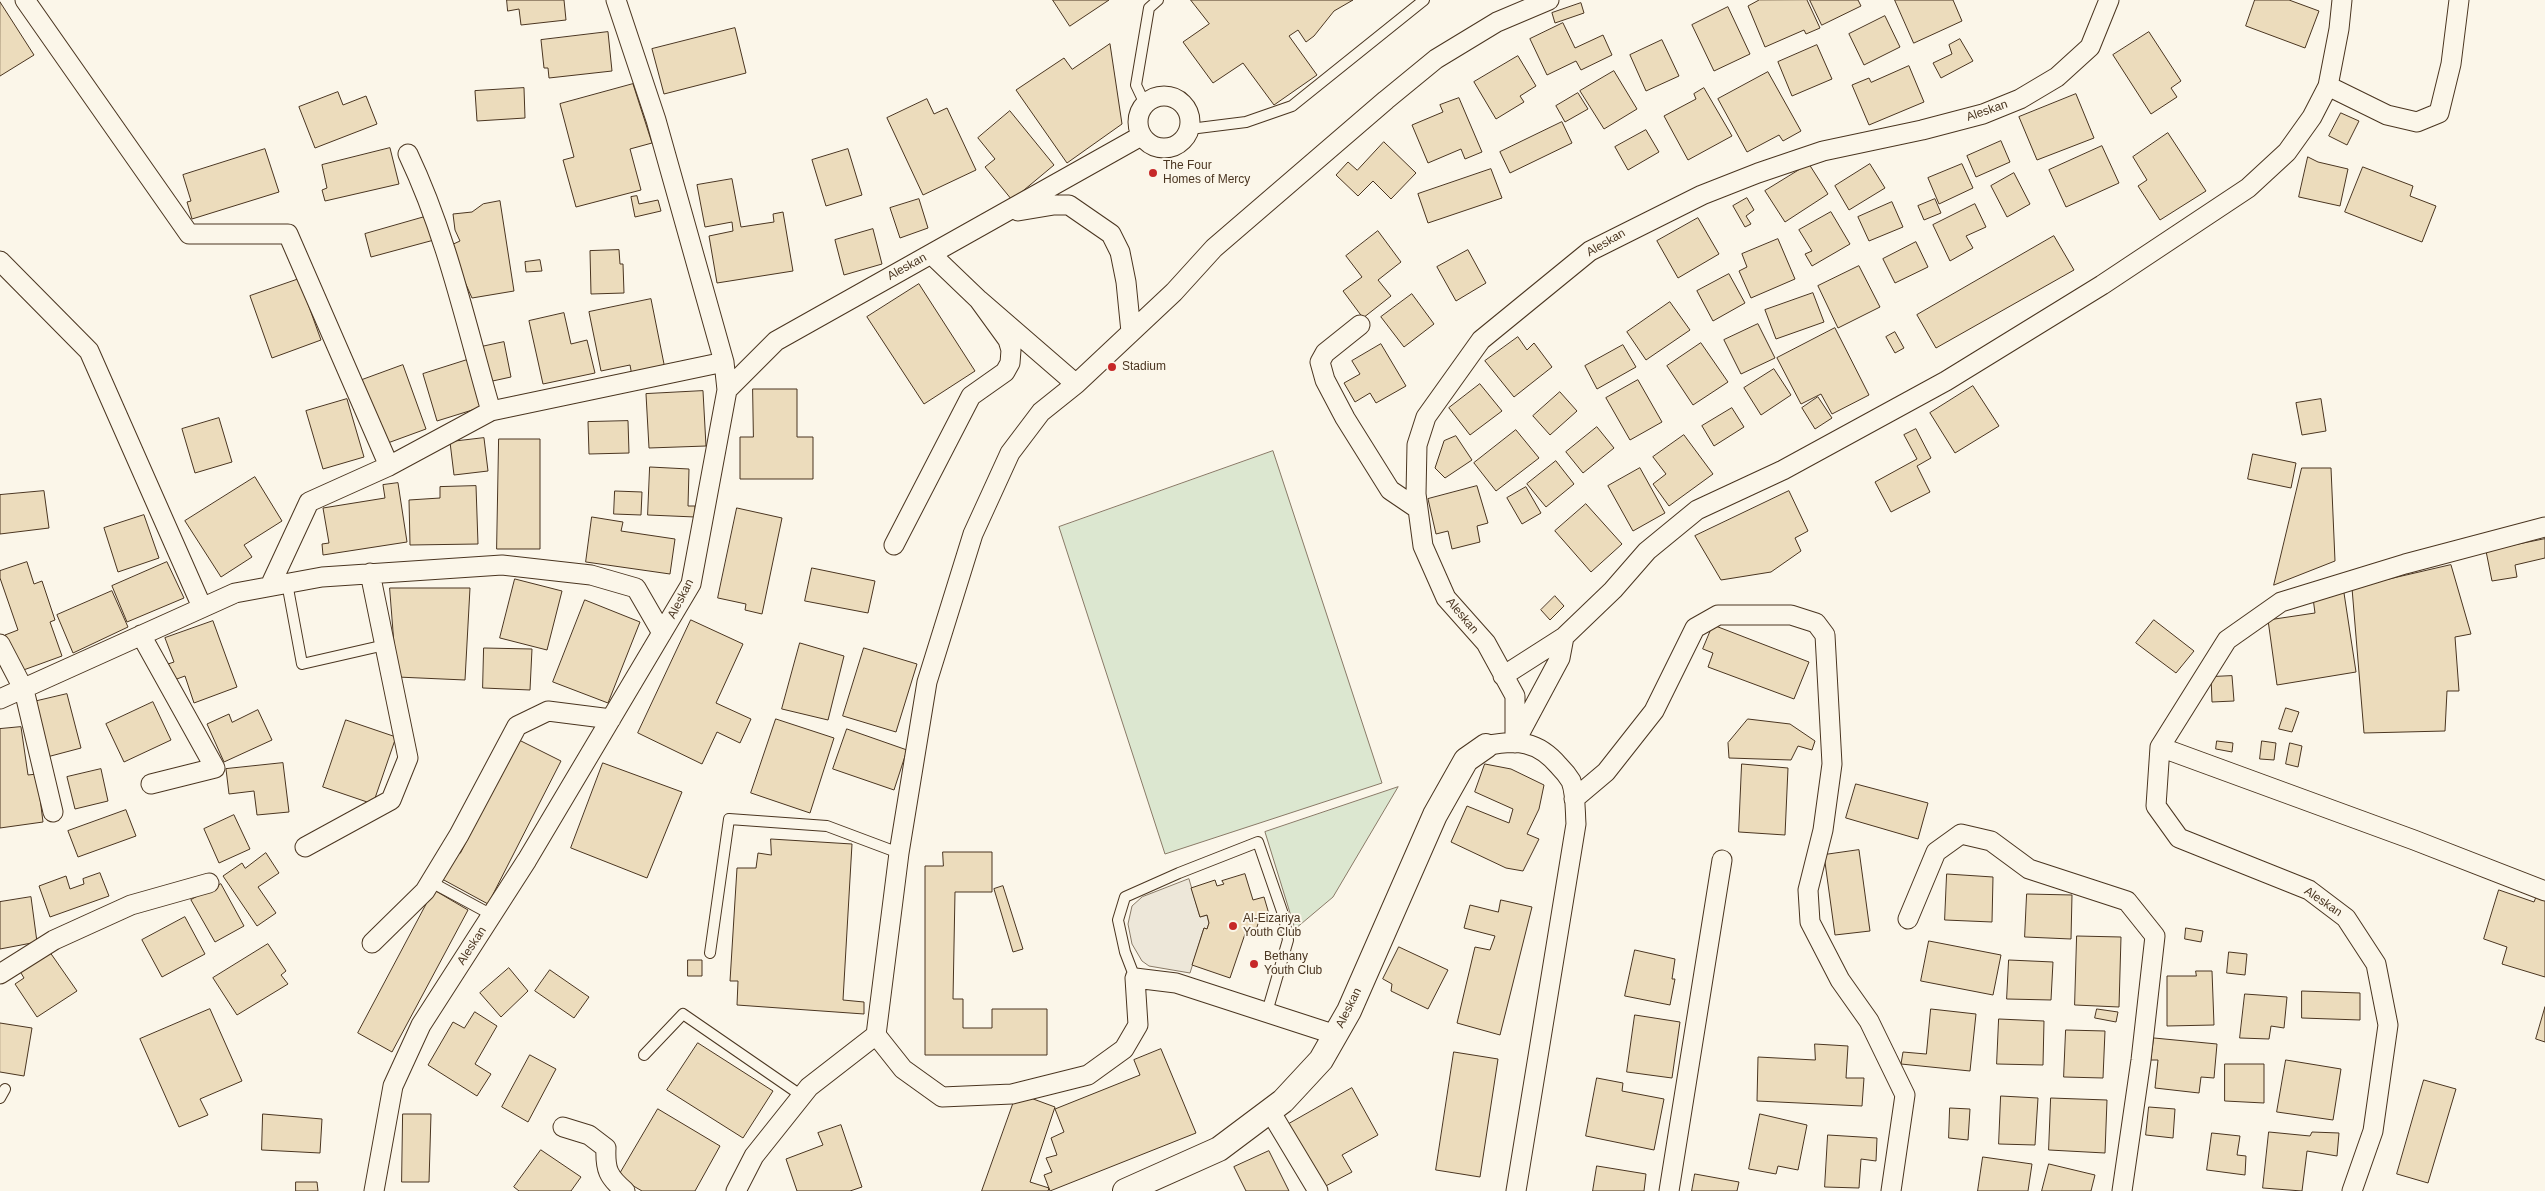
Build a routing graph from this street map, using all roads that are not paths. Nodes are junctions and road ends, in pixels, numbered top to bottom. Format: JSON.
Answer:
{"nodes":[{"id":1,"x":25,"y":0,"type":"edge"},
{"id":2,"x":616,"y":0,"type":"edge"},
{"id":3,"x":1158,"y":0,"type":"edge"},
{"id":4,"x":1424,"y":0,"type":"edge"},
{"id":5,"x":1549,"y":0,"type":"edge"},
{"id":6,"x":2109,"y":0,"type":"edge"},
{"id":7,"x":2342,"y":0,"type":"edge"},
{"id":8,"x":2459,"y":0,"type":"edge"},
{"id":9,"x":2328,"y":86,"type":"junction"},
{"id":10,"x":1145,"y":104,"type":"junction"},
{"id":11,"x":1190,"y":129,"type":"junction"},
{"id":12,"x":1141,"y":136,"type":"junction"},
{"id":13,"x":408,"y":154,"type":"dead end"},
{"id":14,"x":1003,"y":214,"type":"junction"},
{"id":15,"x":930,"y":254,"type":"junction"},
{"id":16,"x":0,"y":261,"type":"edge"},
{"id":17,"x":979,"y":300,"type":"junction"},
{"id":18,"x":1360,"y":325,"type":"dead end"},
{"id":19,"x":1131,"y":332,"type":"junction"},
{"id":20,"x":724,"y":362,"type":"junction"},
{"id":21,"x":1076,"y":384,"type":"junction"},
{"id":22,"x":727,"y":390,"type":"junction"},
{"id":23,"x":491,"y":411,"type":"junction"},
{"id":24,"x":389,"y":466,"type":"junction"},
{"id":25,"x":1418,"y":509,"type":"junction"},
{"id":26,"x":2545,"y":527,"type":"edge"},
{"id":27,"x":894,"y":545,"type":"dead end"},
{"id":28,"x":370,"y":573,"type":"junction"},
{"id":29,"x":279,"y":585,"type":"junction"},
{"id":30,"x":202,"y":608,"type":"junction"},
{"id":31,"x":662,"y":633,"type":"junction"},
{"id":32,"x":140,"y":635,"type":"junction"},
{"id":33,"x":1564,"y":637,"type":"junction"},
{"id":34,"x":0,"y":644,"type":"edge"},
{"id":35,"x":385,"y":645,"type":"junction"},
{"id":36,"x":1503,"y":676,"type":"junction"},
{"id":37,"x":24,"y":690,"type":"junction"},
{"id":38,"x":0,"y":699,"type":"edge"},
{"id":39,"x":611,"y":719,"type":"junction"},
{"id":40,"x":1515,"y":743,"type":"junction"},
{"id":41,"x":1486,"y":746,"type":"joint"},
{"id":42,"x":2160,"y":747,"type":"junction"},
{"id":43,"x":151,"y":784,"type":"dead end"},
{"id":44,"x":1574,"y":799,"type":"junction"},
{"id":45,"x":54,"y":812,"type":"dead end"},
{"id":46,"x":305,"y":847,"type":"dead end"},
{"id":47,"x":899,"y":854,"type":"junction"},
{"id":48,"x":1722,"y":860,"type":"dead end"},
{"id":49,"x":431,"y":882,"type":"junction"},
{"id":50,"x":209,"y":883,"type":"dead end"},
{"id":51,"x":2545,"y":891,"type":"edge"},
{"id":52,"x":492,"y":915,"type":"junction"},
{"id":53,"x":1908,"y":919,"type":"dead end"},
{"id":54,"x":372,"y":943,"type":"dead end"},
{"id":55,"x":710,"y":952,"type":"dead end"},
{"id":56,"x":0,"y":974,"type":"edge"},
{"id":57,"x":1135,"y":978,"type":"junction"},
{"id":58,"x":1267,"y":1012,"type":"junction"},
{"id":59,"x":1336,"y":1034,"type":"junction"},
{"id":60,"x":876,"y":1035,"type":"junction"},
{"id":61,"x":644,"y":1056,"type":"dead end"},
{"id":62,"x":802,"y":1096,"type":"junction"},
{"id":63,"x":1270,"y":1111,"type":"junction"},
{"id":64,"x":563,"y":1127,"type":"dead end"},
{"id":65,"x":374,"y":1191,"type":"edge"},
{"id":66,"x":625,"y":1191,"type":"edge"},
{"id":67,"x":736,"y":1191,"type":"edge"},
{"id":68,"x":1125,"y":1191,"type":"edge"},
{"id":69,"x":1318,"y":1191,"type":"edge"},
{"id":70,"x":1516,"y":1191,"type":"edge"},
{"id":71,"x":1669,"y":1191,"type":"edge"},
{"id":72,"x":1891,"y":1191,"type":"edge"},
{"id":73,"x":2122,"y":1191,"type":"edge"},
{"id":74,"x":2352,"y":1191,"type":"edge"}],
"edges":[{"from":1,"to":24,"type":"street"},
{"from":2,"to":20,"type":"street"},
{"from":3,"to":10,"type":"lane"},
{"from":4,"to":11,"type":"lane"},
{"from":5,"to":19,"type":"street"},
{"from":6,"to":25,"type":"street","name":"Aleskan"},
{"from":7,"to":9,"type":"street"},
{"from":8,"to":9,"type":"street"},
{"from":9,"to":33,"type":"street"},
{"from":10,"to":11,"type":"street"},
{"from":10,"to":12,"type":"street"},
{"from":11,"to":12,"type":"street"},
{"from":12,"to":14,"type":"street","name":"Aleskan"},
{"from":13,"to":23,"type":"street"},
{"from":14,"to":15,"type":"street","name":"Aleskan"},
{"from":14,"to":19,"type":"street"},
{"from":15,"to":17,"type":"street"},
{"from":15,"to":22,"type":"street","name":"Aleskan"},
{"from":16,"to":30,"type":"street"},
{"from":17,"to":21,"type":"street"},
{"from":17,"to":27,"type":"street"},
{"from":18,"to":25,"type":"street"},
{"from":19,"to":21,"type":"street"},
{"from":20,"to":22,"type":"street"},
{"from":20,"to":23,"type":"street"},
{"from":21,"to":47,"type":"street"},
{"from":22,"to":31,"type":"street","name":"Aleskan"},
{"from":23,"to":24,"type":"street"},
{"from":24,"to":29,"type":"street"},
{"from":25,"to":36,"type":"street","name":"Aleskan"},
{"from":26,"to":42,"type":"street"},
{"from":28,"to":29,"type":"street"},
{"from":28,"to":31,"type":"street"},
{"from":28,"to":35,"type":"street"},
{"from":29,"to":30,"type":"street"},
{"from":29,"to":35,"type":"lane"},
{"from":30,"to":32,"type":"street"},
{"from":31,"to":39,"type":"street","name":"Aleskan"},
{"from":32,"to":37,"type":"street"},
{"from":32,"to":43,"type":"street"},
{"from":33,"to":36,"type":"street"},
{"from":33,"to":40,"type":"street"},
{"from":34,"to":37,"type":"street"},
{"from":35,"to":46,"type":"street"},
{"from":36,"to":40,"type":"street","name":"Aleskan"},
{"from":37,"to":38,"type":"street"},
{"from":37,"to":45,"type":"street"},
{"from":39,"to":49,"type":"street"},
{"from":39,"to":52,"type":"street","name":"Aleskan"},
{"from":40,"to":41,"type":"street","name":"Aleskan"},
{"from":40,"to":44,"type":"street","name":"Aleskan"},
{"from":41,"to":59,"type":"street","name":"Aleskan"},
{"from":42,"to":51,"type":"street"},
{"from":42,"to":74,"type":"street","name":"Aleskan"},
{"from":44,"to":70,"type":"street","name":"Aleskan"},
{"from":44,"to":72,"type":"street"},
{"from":47,"to":55,"type":"lane"},
{"from":47,"to":60,"type":"street"},
{"from":48,"to":71,"type":"street"},
{"from":49,"to":52,"type":"lane"},
{"from":49,"to":54,"type":"street"},
{"from":50,"to":56,"type":"street"},
{"from":52,"to":65,"type":"street","name":"Aleskan"},
{"from":53,"to":73,"type":"street"},
{"from":57,"to":58,"type":"street"},
{"from":57,"to":58,"type":"lane"},
{"from":57,"to":60,"type":"street"},
{"from":58,"to":59,"type":"street"},
{"from":59,"to":63,"type":"street","name":"Aleskan"},
{"from":60,"to":62,"type":"street"},
{"from":61,"to":62,"type":"lane"},
{"from":62,"to":67,"type":"street"},
{"from":63,"to":68,"type":"street","name":"Aleskan"},
{"from":63,"to":69,"type":"street"},
{"from":64,"to":66,"type":"street"}]}
